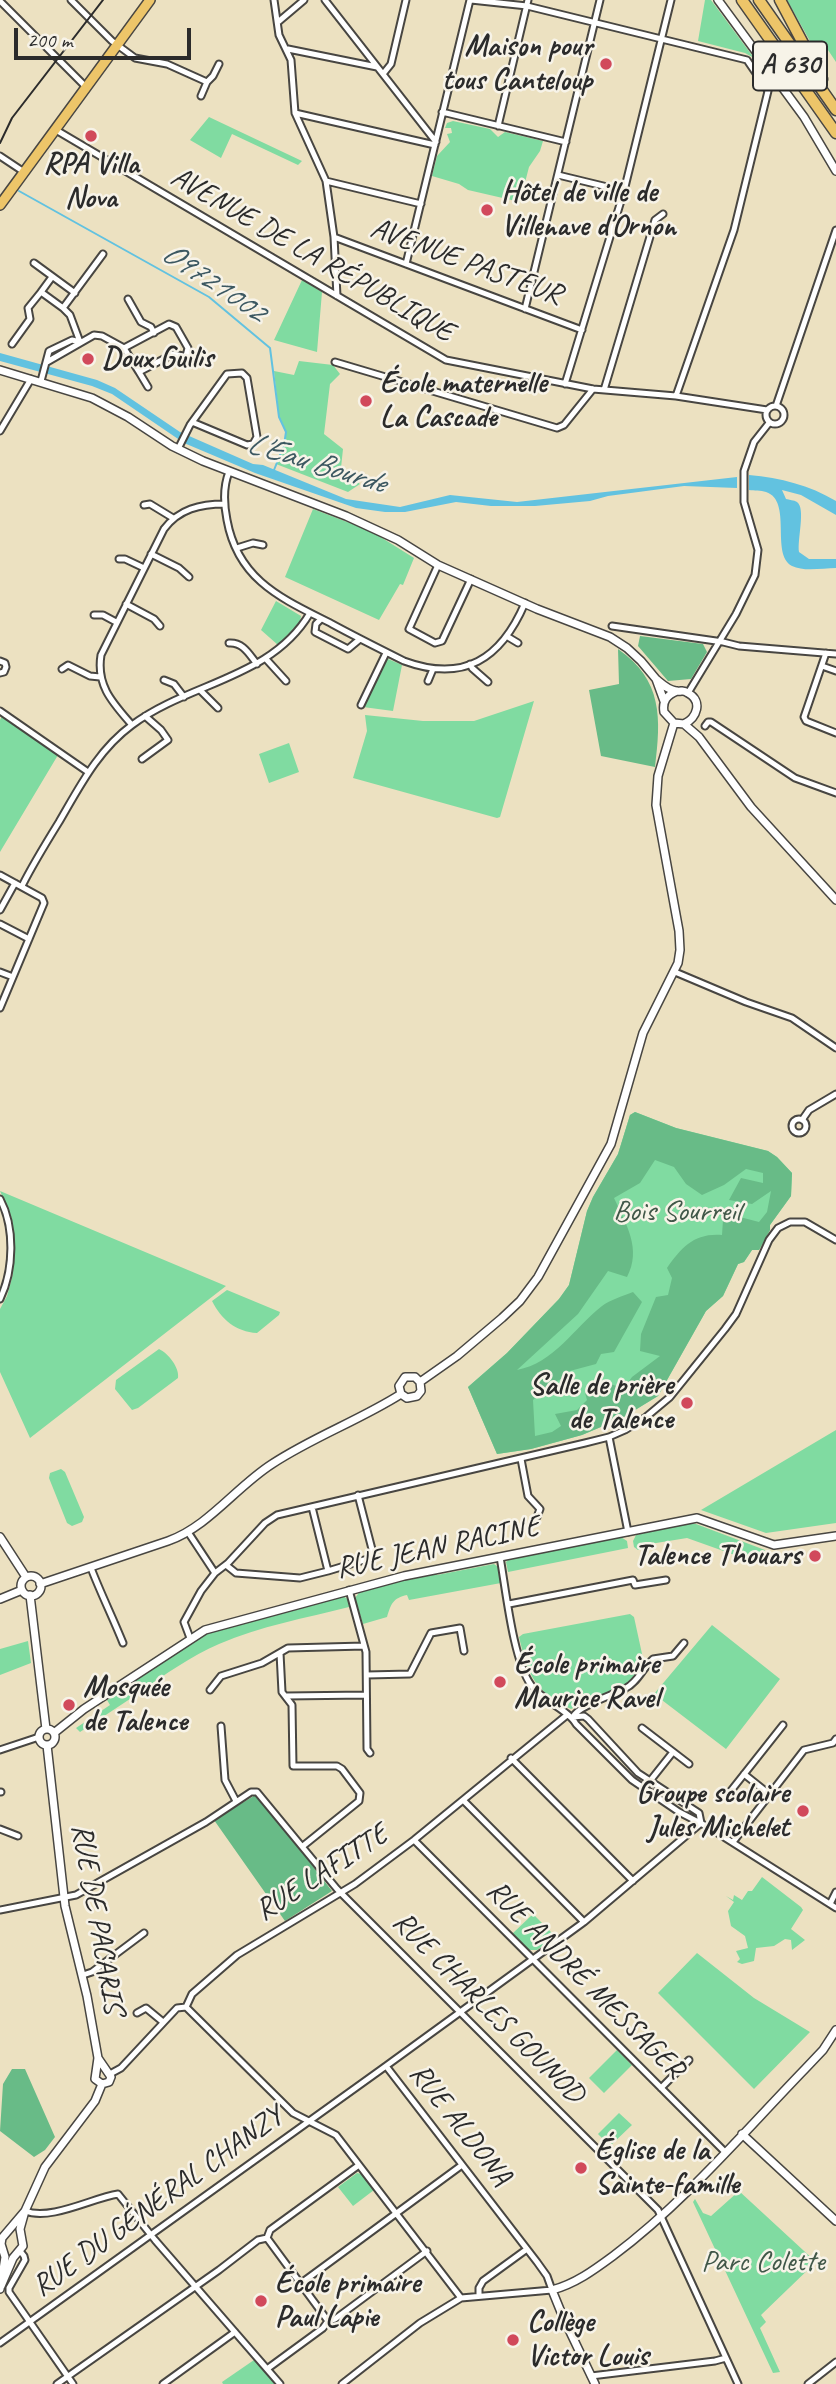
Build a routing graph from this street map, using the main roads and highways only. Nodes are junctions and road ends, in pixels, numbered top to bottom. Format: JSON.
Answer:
{"nodes":[{"id":1,"x":150,"y":0,"type":"edge"},
{"id":2,"x":742,"y":0,"type":"edge"},
{"id":3,"x":759,"y":0,"type":"edge"},
{"id":4,"x":780,"y":0,"type":"edge"},
{"id":5,"x":836,"y":100,"type":"edge"},
{"id":6,"x":836,"y":110,"type":"edge"},
{"id":7,"x":836,"y":133,"type":"edge"},
{"id":8,"x":0,"y":205,"type":"edge"}],
"edges":[{"from":1,"to":8,"type":"main road"},
{"from":2,"to":7,"type":"highway","number":"A 630"},
{"from":3,"to":6,"type":"highway","number":"A 630"},
{"from":4,"to":5,"type":"highway"}]}
